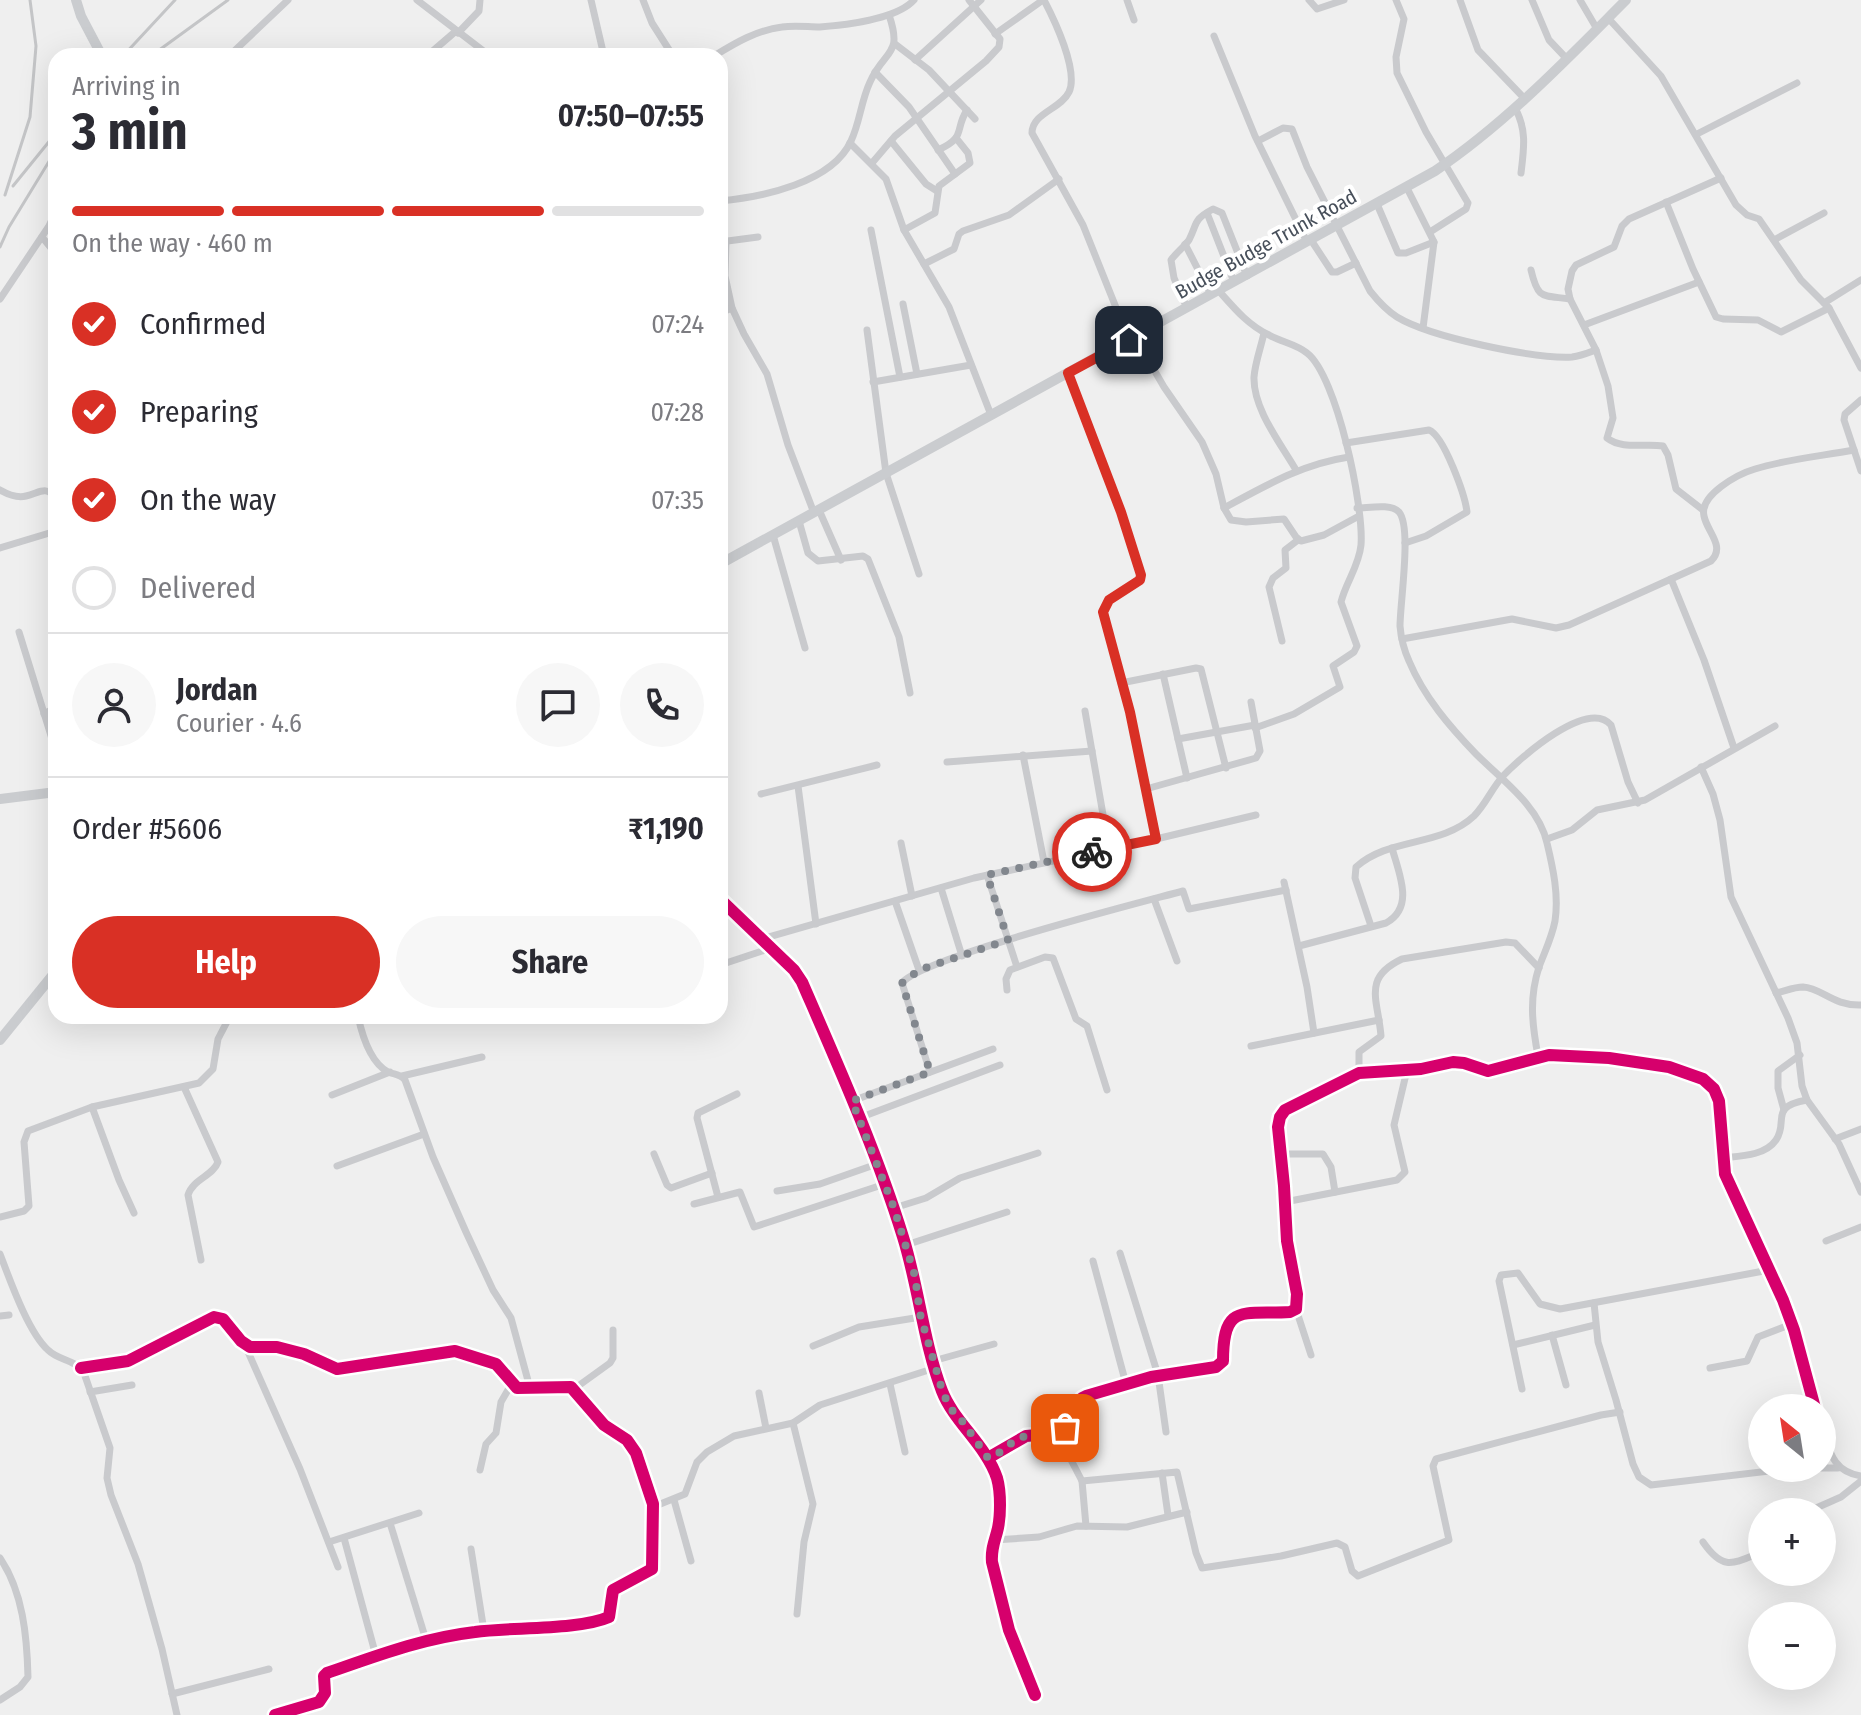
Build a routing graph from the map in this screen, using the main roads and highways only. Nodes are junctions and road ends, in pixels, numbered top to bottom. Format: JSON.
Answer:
{"nodes":[{"id":1,"x":76,"y":0,"type":"edge"},
{"id":2,"x":1626,"y":0,"type":"edge"},
{"id":3,"x":98,"y":48,"type":"edge"},
{"id":4,"x":728,"y":560,"type":"edge"},
{"id":5,"x":48,"y":793,"type":"edge"},
{"id":6,"x":0,"y":799,"type":"edge"},
{"id":7,"x":48,"y":981,"type":"edge"},
{"id":8,"x":0,"y":1040,"type":"edge"}],
"edges":[{"from":1,"to":3,"type":"main road"},
{"from":2,"to":4,"type":"main road","name":"Budge Budge Trunk Road"},
{"from":5,"to":6,"type":"main road"},
{"from":7,"to":8,"type":"main road"}]}
